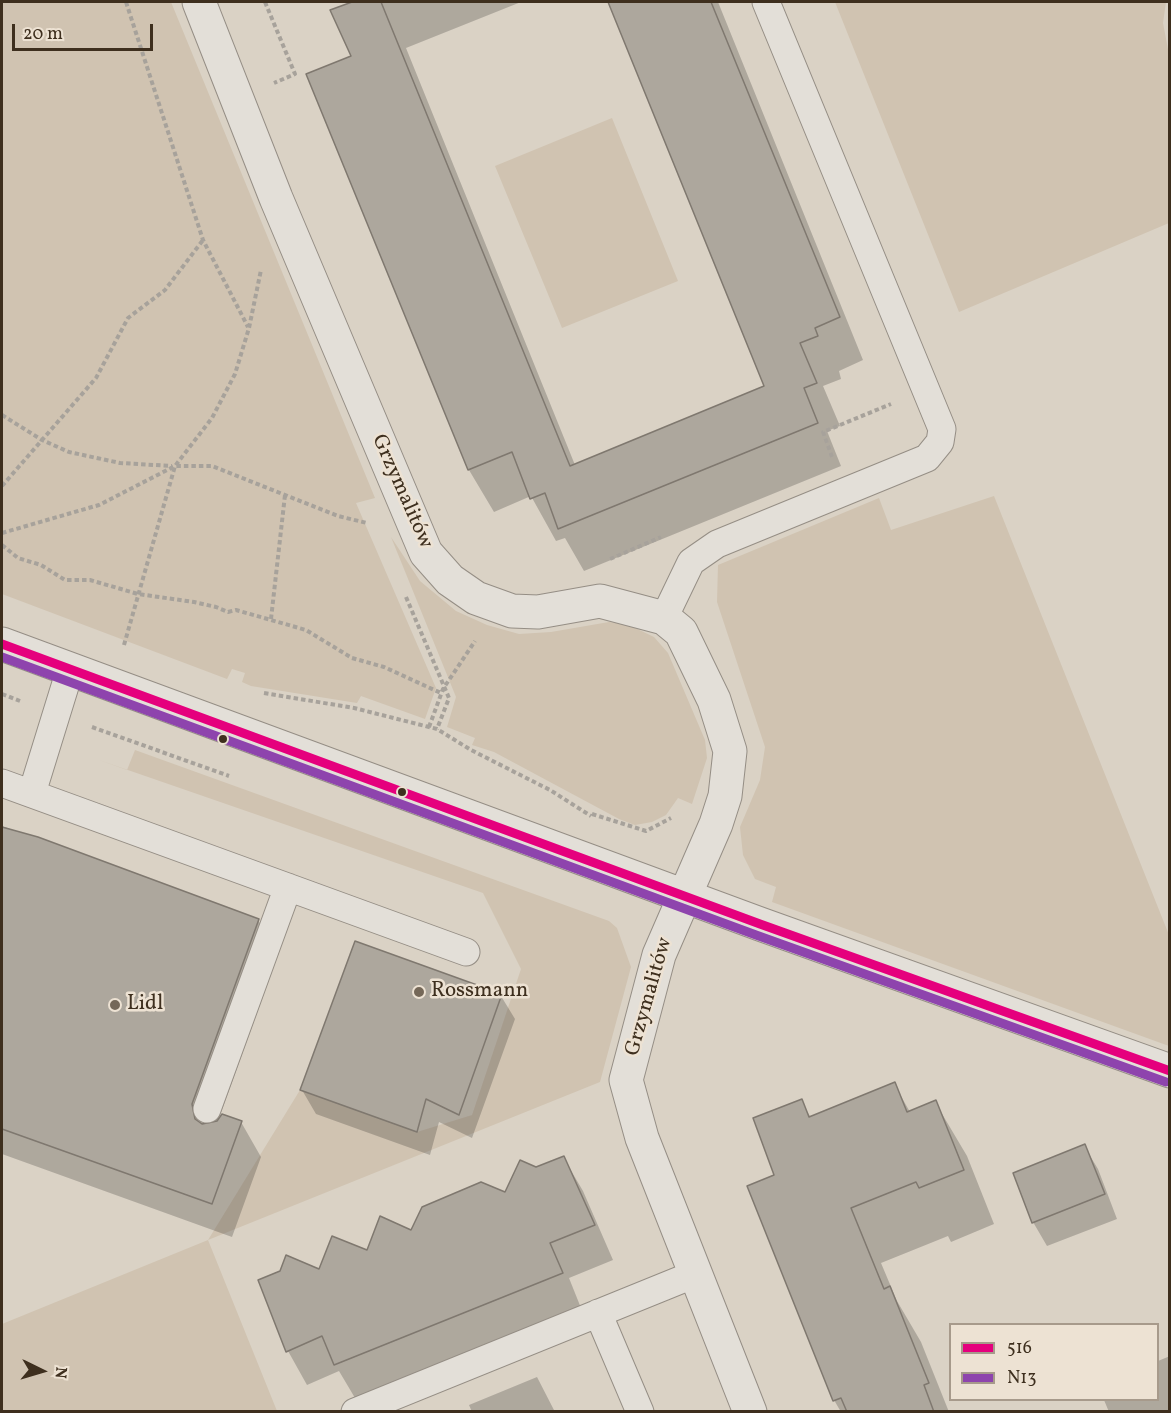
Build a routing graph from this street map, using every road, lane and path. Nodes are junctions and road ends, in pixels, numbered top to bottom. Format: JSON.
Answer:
{"nodes":[{"id":1,"x":126,"y":2,"type":"edge"},
{"id":2,"x":199,"y":2,"type":"edge"},
{"id":3,"x":265,"y":2,"type":"edge"},
{"id":4,"x":766,"y":2,"type":"edge"},
{"id":5,"x":273,"y":84,"type":"dead end"},
{"id":6,"x":203,"y":240,"type":"junction"},
{"id":7,"x":262,"y":263,"type":"dead end"},
{"id":8,"x":249,"y":328,"type":"junction"},
{"id":9,"x":925,"y":390,"type":"junction"},
{"id":10,"x":2,"y":415,"type":"edge"},
{"id":11,"x":42,"y":440,"type":"junction"},
{"id":12,"x":835,"y":465,"type":"dead end"},
{"id":13,"x":175,"y":466,"type":"junction"},
{"id":14,"x":2,"y":486,"type":"edge"},
{"id":15,"x":285,"y":495,"type":"junction"},
{"id":16,"x":378,"y":525,"type":"dead end"},
{"id":17,"x":2,"y":533,"type":"edge"},
{"id":18,"x":667,"y":535,"type":"dead end"},
{"id":19,"x":2,"y":545,"type":"edge"},
{"id":20,"x":602,"y":562,"type":"dead end"},
{"id":21,"x":404,"y":591,"type":"dead end"},
{"id":22,"x":138,"y":594,"type":"junction"},
{"id":23,"x":502,"y":607,"type":"junction"},
{"id":24,"x":664,"y":618,"type":"junction"},
{"id":25,"x":271,"y":619,"type":"junction"},
{"id":26,"x":2,"y":644,"type":"edge"},
{"id":27,"x":122,"y":651,"type":"dead end"},
{"id":28,"x":70,"y":670,"type":"junction"},
{"id":29,"x":442,"y":691,"type":"junction"},
{"id":30,"x":252,"y":692,"type":"dead end"},
{"id":31,"x":429,"y":727,"type":"junction"},
{"id":32,"x":437,"y":729,"type":"junction"},
{"id":33,"x":2,"y":783,"type":"edge"},
{"id":34,"x":32,"y":793,"type":"junction"},
{"id":35,"x":585,"y":860,"type":"junction"},
{"id":36,"x":288,"y":887,"type":"junction"},
{"id":37,"x":684,"y":896,"type":"junction"},
{"id":38,"x":466,"y":952,"type":"dead end"},
{"id":39,"x":1170,"y":1071,"type":"edge"},
{"id":40,"x":207,"y":1109,"type":"dead end"},
{"id":41,"x":695,"y":1274,"type":"junction"},
{"id":42,"x":598,"y":1312,"type":"junction"},
{"id":43,"x":355,"y":1412,"type":"edge"},
{"id":44,"x":640,"y":1412,"type":"edge"},
{"id":45,"x":750,"y":1412,"type":"edge"}],
"edges":[{"from":1,"to":6,"type":"path"},
{"from":2,"to":23,"type":"street","name":"Grzymalitów"},
{"from":3,"to":5,"type":"path"},
{"from":4,"to":9,"type":"lane"},
{"from":6,"to":8,"type":"path"},
{"from":6,"to":11,"type":"path"},
{"from":7,"to":8,"type":"path"},
{"from":8,"to":13,"type":"path"},
{"from":9,"to":12,"type":"path"},
{"from":9,"to":24,"type":"lane"},
{"from":10,"to":11,"type":"path"},
{"from":11,"to":13,"type":"path"},
{"from":11,"to":14,"type":"path"},
{"from":13,"to":15,"type":"path"},
{"from":13,"to":17,"type":"path"},
{"from":13,"to":22,"type":"path"},
{"from":15,"to":16,"type":"path"},
{"from":15,"to":25,"type":"path"},
{"from":18,"to":20,"type":"path"},
{"from":19,"to":22,"type":"path"},
{"from":21,"to":29,"type":"path"},
{"from":22,"to":25,"type":"path"},
{"from":22,"to":27,"type":"path"},
{"from":23,"to":24,"type":"street","name":"Grzymalitów"},
{"from":23,"to":29,"type":"path"},
{"from":24,"to":37,"type":"street","name":"Grzymalitów"},
{"from":25,"to":29,"type":"path"},
{"from":26,"to":28,"type":"street"},
{"from":28,"to":34,"type":"lane"},
{"from":28,"to":35,"type":"street"},
{"from":29,"to":31,"type":"path"},
{"from":29,"to":32,"type":"path"},
{"from":30,"to":31,"type":"path"},
{"from":31,"to":32,"type":"path"},
{"from":32,"to":35,"type":"path"},
{"from":33,"to":34,"type":"lane"},
{"from":34,"to":36,"type":"lane"},
{"from":35,"to":37,"type":"street"},
{"from":36,"to":38,"type":"lane"},
{"from":36,"to":40,"type":"lane"},
{"from":37,"to":39,"type":"street"},
{"from":37,"to":41,"type":"street","name":"Grzymalitów"},
{"from":41,"to":42,"type":"lane"},
{"from":41,"to":45,"type":"street","name":"Grzymalitów"},
{"from":42,"to":43,"type":"lane"},
{"from":42,"to":44,"type":"lane"}]}
